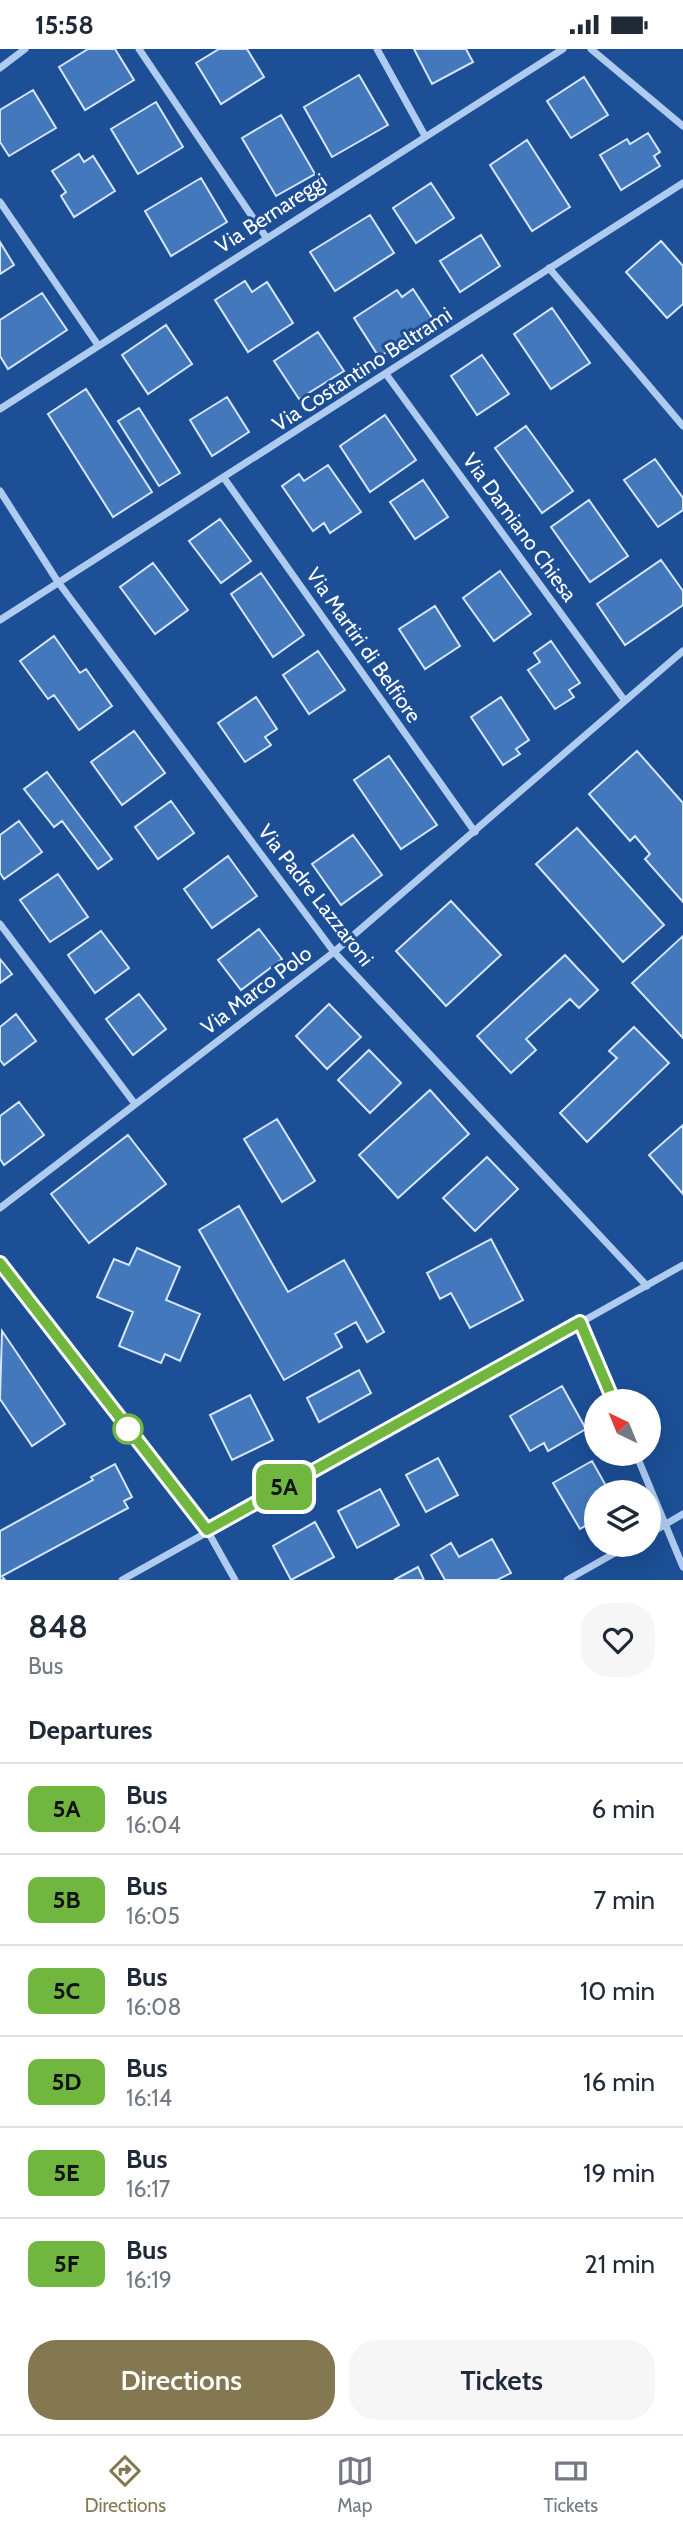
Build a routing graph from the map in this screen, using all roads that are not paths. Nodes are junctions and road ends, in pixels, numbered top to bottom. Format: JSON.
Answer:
{"nodes":[{"id":1,"x":25,"y":49,"type":"edge"},
{"id":2,"x":139,"y":49,"type":"edge"},
{"id":3,"x":377,"y":49,"type":"edge"},
{"id":4,"x":563,"y":49,"type":"edge"},
{"id":5,"x":591,"y":49,"type":"edge"},
{"id":6,"x":0,"y":68,"type":"edge"},
{"id":7,"x":683,"y":126,"type":"edge"},
{"id":8,"x":425,"y":136,"type":"junction"},
{"id":9,"x":683,"y":183,"type":"edge"},
{"id":10,"x":0,"y":202,"type":"edge"},
{"id":11,"x":267,"y":237,"type":"junction"},
{"id":12,"x":549,"y":268,"type":"junction"},
{"id":13,"x":98,"y":345,"type":"junction"},
{"id":14,"x":386,"y":374,"type":"junction"},
{"id":15,"x":0,"y":409,"type":"edge"},
{"id":16,"x":683,"y":426,"type":"edge"},
{"id":17,"x":225,"y":478,"type":"junction"},
{"id":18,"x":0,"y":491,"type":"edge"},
{"id":19,"x":58,"y":582,"type":"junction"},
{"id":20,"x":0,"y":619,"type":"edge"},
{"id":21,"x":683,"y":651,"type":"edge"},
{"id":22,"x":625,"y":701,"type":"junction"},
{"id":23,"x":475,"y":832,"type":"junction"},
{"id":24,"x":0,"y":924,"type":"edge"},
{"id":25,"x":334,"y":952,"type":"junction"},
{"id":26,"x":135,"y":1104,"type":"junction"},
{"id":27,"x":0,"y":1208,"type":"edge"},
{"id":28,"x":0,"y":1263,"type":"edge"},
{"id":29,"x":683,"y":1265,"type":"edge"},
{"id":30,"x":4,"y":1275,"type":"edge"},
{"id":31,"x":647,"y":1286,"type":"junction"},
{"id":32,"x":580,"y":1322,"type":"junction"},
{"id":33,"x":608,"y":1389,"type":"edge"},
{"id":34,"x":642,"y":1467,"type":"edge"},
{"id":35,"x":683,"y":1514,"type":"edge"},
{"id":36,"x":666,"y":1524,"type":"junction"},
{"id":37,"x":661,"y":1527,"type":"edge"},
{"id":38,"x":207,"y":1530,"type":"junction"},
{"id":39,"x":608,"y":1557,"type":"edge"},
{"id":40,"x":683,"y":1567,"type":"edge"},
{"id":41,"x":122,"y":1580,"type":"edge"},
{"id":42,"x":235,"y":1580,"type":"edge"},
{"id":43,"x":567,"y":1580,"type":"edge"}],
"edges":[{"from":1,"to":6,"type":"street"},
{"from":2,"to":11,"type":"street"},
{"from":3,"to":8,"type":"street"},
{"from":4,"to":8,"type":"street","name":"Via Bernareggi"},
{"from":5,"to":7,"type":"street"},
{"from":8,"to":11,"type":"street","name":"Via Bernareggi"},
{"from":9,"to":12,"type":"street","name":"Via Costantino Beltrami"},
{"from":10,"to":13,"type":"street"},
{"from":11,"to":13,"type":"street","name":"Via Bernareggi"},
{"from":12,"to":14,"type":"street","name":"Via Costantino Beltrami"},
{"from":12,"to":16,"type":"street"},
{"from":13,"to":15,"type":"street","name":"Via Bernareggi"},
{"from":14,"to":17,"type":"street","name":"Via Costantino Beltrami"},
{"from":14,"to":22,"type":"street","name":"Via Damiano Chiesa"},
{"from":17,"to":19,"type":"street","name":"Via Costantino Beltrami"},
{"from":17,"to":23,"type":"street","name":"Via Martiri di Belfiore"},
{"from":18,"to":19,"type":"street","name":"Via Padre Lazzaroni"},
{"from":19,"to":20,"type":"street","name":"Via Costantino Beltrami"},
{"from":19,"to":25,"type":"street","name":"Via Padre Lazzaroni"},
{"from":21,"to":22,"type":"street","name":"Via Marco Polo"},
{"from":22,"to":23,"type":"street","name":"Via Marco Polo"},
{"from":23,"to":25,"type":"street","name":"Via Marco Polo"},
{"from":24,"to":26,"type":"street"},
{"from":25,"to":26,"type":"street","name":"Via Marco Polo"},
{"from":25,"to":31,"type":"street","name":"Via Padre Lazzaroni"},
{"from":26,"to":27,"type":"street","name":"Via Marco Polo"},
{"from":28,"to":30,"type":"street"},
{"from":29,"to":31,"type":"street"},
{"from":30,"to":38,"type":"street"},
{"from":31,"to":32,"type":"street"},
{"from":32,"to":33,"type":"street"},
{"from":32,"to":38,"type":"street"},
{"from":34,"to":36,"type":"street"},
{"from":35,"to":36,"type":"street"},
{"from":36,"to":37,"type":"street"},
{"from":36,"to":40,"type":"street"},
{"from":38,"to":41,"type":"street"},
{"from":38,"to":42,"type":"street"},
{"from":39,"to":43,"type":"street"}]}
